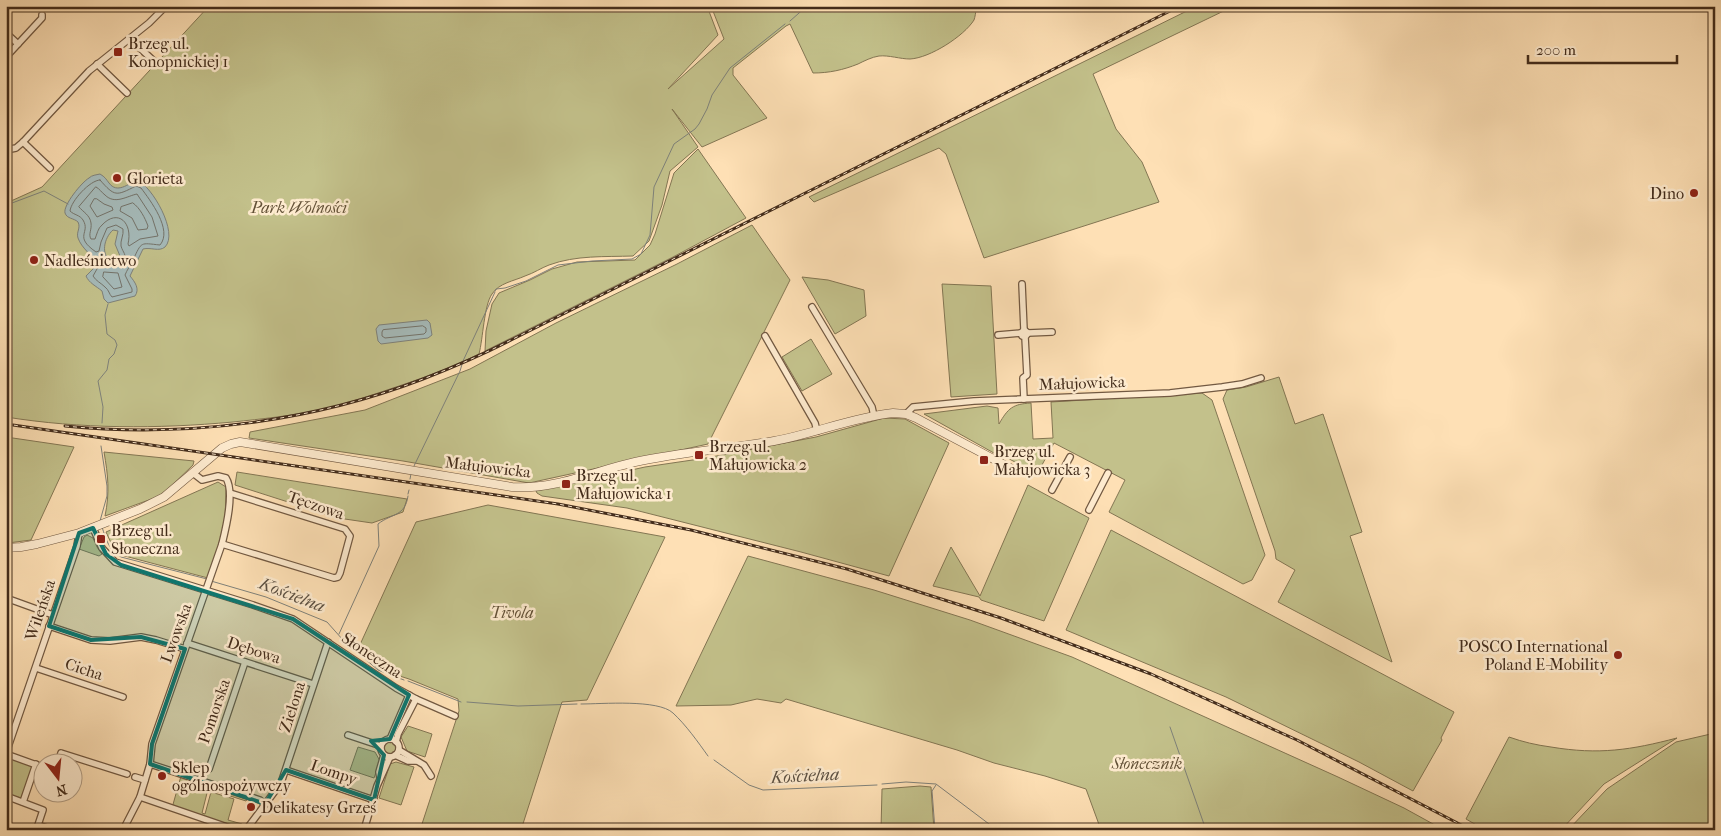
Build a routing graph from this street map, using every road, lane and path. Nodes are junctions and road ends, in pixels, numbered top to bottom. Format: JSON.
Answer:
{"nodes":[{"id":1,"x":163,"y":7,"type":"edge"},
{"id":2,"x":42,"y":15,"type":"dead end"},
{"id":3,"x":6,"y":33,"type":"edge"},
{"id":4,"x":130,"y":38,"type":"junction"},
{"id":5,"x":18,"y":44,"type":"junction"},
{"id":6,"x":6,"y":56,"type":"edge"},
{"id":7,"x":156,"y":63,"type":"dead end"},
{"id":8,"x":97,"y":64,"type":"junction"},
{"id":9,"x":127,"y":93,"type":"dead end"},
{"id":10,"x":23,"y":142,"type":"junction"},
{"id":11,"x":6,"y":150,"type":"edge"},
{"id":12,"x":50,"y":168,"type":"dead end"},
{"id":13,"x":1022,"y":284,"type":"dead end"},
{"id":14,"x":812,"y":307,"type":"dead end"},
{"id":15,"x":1052,"y":332,"type":"dead end"},
{"id":16,"x":1025,"y":333,"type":"junction"},
{"id":17,"x":998,"y":335,"type":"dead end"},
{"id":18,"x":765,"y":336,"type":"dead end"},
{"id":19,"x":1261,"y":378,"type":"dead end"},
{"id":20,"x":1024,"y":399,"type":"junction"},
{"id":21,"x":906,"y":414,"type":"junction"},
{"id":22,"x":874,"y":416,"type":"junction"},
{"id":23,"x":817,"y":431,"type":"junction"},
{"id":24,"x":1070,"y":457,"type":"dead end"},
{"id":25,"x":1018,"y":472,"type":"dead end"},
{"id":26,"x":193,"y":473,"type":"junction"},
{"id":27,"x":1108,"y":474,"type":"dead end"},
{"id":28,"x":1052,"y":490,"type":"dead end"},
{"id":29,"x":230,"y":493,"type":"junction"},
{"id":30,"x":1089,"y":510,"type":"dead end"},
{"id":31,"x":99,"y":526,"type":"junction"},
{"id":32,"x":79,"y":532,"type":"junction"},
{"id":33,"x":222,"y":544,"type":"junction"},
{"id":34,"x":6,"y":548,"type":"edge"},
{"id":35,"x":206,"y":590,"type":"junction"},
{"id":36,"x":6,"y":598,"type":"edge"},
{"id":37,"x":53,"y":615,"type":"junction"},
{"id":38,"x":49,"y":626,"type":"junction"},
{"id":39,"x":328,"y":642,"type":"junction"},
{"id":40,"x":186,"y":646,"type":"junction"},
{"id":41,"x":245,"y":662,"type":"junction"},
{"id":42,"x":36,"y":668,"type":"junction"},
{"id":43,"x":314,"y":684,"type":"junction"},
{"id":44,"x":409,"y":695,"type":"junction"},
{"id":45,"x":123,"y":697,"type":"dead end"},
{"id":46,"x":416,"y":699,"type":"junction"},
{"id":47,"x":455,"y":716,"type":"dead end"},
{"id":48,"x":348,"y":735,"type":"dead end"},
{"id":49,"x":393,"y":740,"type":"junction"},
{"id":50,"x":381,"y":746,"type":"junction"},
{"id":51,"x":6,"y":753,"type":"edge"},
{"id":52,"x":392,"y":755,"type":"junction"},
{"id":53,"x":82,"y":760,"type":"edge"},
{"id":54,"x":32,"y":763,"type":"edge"},
{"id":55,"x":150,"y":764,"type":"junction"},
{"id":56,"x":209,"y":769,"type":"dead end"},
{"id":57,"x":286,"y":770,"type":"junction"},
{"id":58,"x":127,"y":774,"type":"dead end"},
{"id":59,"x":32,"y":776,"type":"edge"},
{"id":60,"x":431,"y":776,"type":"dead end"},
{"id":61,"x":134,"y":777,"type":"dead end"},
{"id":62,"x":145,"y":780,"type":"junction"},
{"id":63,"x":6,"y":796,"type":"edge"},
{"id":64,"x":140,"y":797,"type":"junction"},
{"id":65,"x":374,"y":800,"type":"junction"},
{"id":66,"x":23,"y":802,"type":"junction"},
{"id":67,"x":265,"y":804,"type":"junction"},
{"id":68,"x":53,"y":830,"type":"edge"},
{"id":69,"x":123,"y":830,"type":"edge"},
{"id":70,"x":236,"y":830,"type":"edge"},
{"id":71,"x":246,"y":830,"type":"edge"},
{"id":72,"x":364,"y":830,"type":"edge"}],
"edges":[{"from":1,"to":4,"type":"street"},
{"from":2,"to":5,"type":"street"},
{"from":3,"to":5,"type":"street"},
{"from":4,"to":7,"type":"street"},
{"from":4,"to":8,"type":"street"},
{"from":5,"to":6,"type":"street"},
{"from":8,"to":9,"type":"street"},
{"from":8,"to":10,"type":"street"},
{"from":10,"to":11,"type":"street"},
{"from":10,"to":12,"type":"street"},
{"from":13,"to":16,"type":"street"},
{"from":14,"to":22,"type":"street"},
{"from":15,"to":16,"type":"street"},
{"from":16,"to":17,"type":"street"},
{"from":16,"to":20,"type":"street"},
{"from":18,"to":23,"type":"street"},
{"from":19,"to":20,"type":"street","name":"Małujowicka"},
{"from":20,"to":21,"type":"street","name":"Małujowicka"},
{"from":21,"to":22,"type":"street","name":"Małujowicka"},
{"from":21,"to":25,"type":"street","name":"Małujowicka"},
{"from":22,"to":23,"type":"street","name":"Małujowicka"},
{"from":23,"to":26,"type":"street","name":"Małujowicka"},
{"from":24,"to":28,"type":"street"},
{"from":26,"to":29,"type":"street"},
{"from":26,"to":31,"type":"street","name":"Małujowicka"},
{"from":27,"to":30,"type":"street"},
{"from":29,"to":33,"type":"street","name":"Lwowska"},
{"from":29,"to":33,"type":"street","name":"Tęczowa"},
{"from":31,"to":32,"type":"street","name":"Małujowicka"},
{"from":31,"to":35,"type":"street","name":"Słoneczna"},
{"from":32,"to":34,"type":"street","name":"Małujowicka"},
{"from":32,"to":37,"type":"street","name":"Wileńska"},
{"from":33,"to":35,"type":"street","name":"Lwowska"},
{"from":35,"to":39,"type":"street","name":"Słoneczna"},
{"from":35,"to":40,"type":"street","name":"Lwowska"},
{"from":36,"to":37,"type":"street"},
{"from":37,"to":38,"type":"street","name":"Wileńska"},
{"from":38,"to":40,"type":"street","name":"Dębowa"},
{"from":38,"to":42,"type":"street","name":"Wileńska"},
{"from":39,"to":43,"type":"street","name":"Zielona"},
{"from":39,"to":44,"type":"street","name":"Słoneczna"},
{"from":40,"to":41,"type":"street","name":"Dębowa"},
{"from":40,"to":55,"type":"street","name":"Lwowska"},
{"from":41,"to":43,"type":"street","name":"Dębowa"},
{"from":41,"to":56,"type":"street","name":"Pomorska"},
{"from":42,"to":45,"type":"street","name":"Cicha"},
{"from":42,"to":51,"type":"street","name":"Wileńska"},
{"from":43,"to":57,"type":"street","name":"Zielona"},
{"from":44,"to":46,"type":"street","name":"Słoneczna"},
{"from":44,"to":49,"type":"street"},
{"from":46,"to":47,"type":"street","name":"Słoneczna"},
{"from":46,"to":49,"type":"street"},
{"from":48,"to":50,"type":"street"},
{"from":49,"to":50,"type":"street"},
{"from":49,"to":52,"type":"street"},
{"from":50,"to":52,"type":"street"},
{"from":51,"to":54,"type":"street"},
{"from":52,"to":60,"type":"street"},
{"from":52,"to":65,"type":"street"},
{"from":53,"to":58,"type":"street"},
{"from":55,"to":62,"type":"street","name":"Lwowska"},
{"from":55,"to":67,"type":"street"},
{"from":57,"to":65,"type":"street","name":"Lompy"},
{"from":57,"to":67,"type":"street","name":"Zielona"},
{"from":59,"to":66,"type":"street"},
{"from":61,"to":62,"type":"street"},
{"from":62,"to":64,"type":"street","name":"Lwowska"},
{"from":63,"to":66,"type":"street"},
{"from":64,"to":69,"type":"street","name":"Lwowska"},
{"from":64,"to":70,"type":"street"},
{"from":65,"to":72,"type":"street"},
{"from":66,"to":68,"type":"street"},
{"from":67,"to":71,"type":"street","name":"Zielona"}]}
